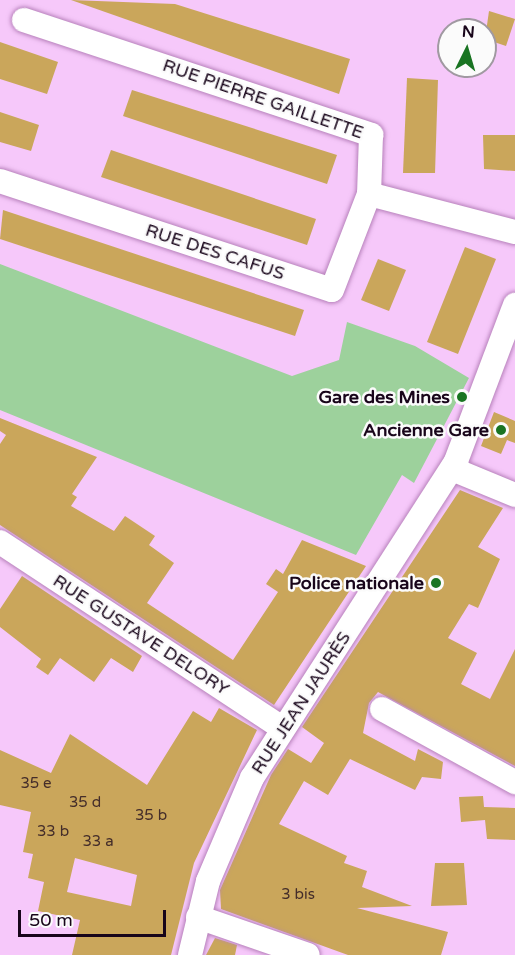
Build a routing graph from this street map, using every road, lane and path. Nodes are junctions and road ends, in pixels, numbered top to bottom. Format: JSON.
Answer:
{"nodes":[{"id":1,"x":24,"y":20,"type":"dead end"},
{"id":2,"x":0,"y":181,"type":"edge"},
{"id":3,"x":369,"y":195,"type":"junction"},
{"id":4,"x":515,"y":232,"type":"edge"},
{"id":5,"x":515,"y":305,"type":"edge"},
{"id":6,"x":452,"y":469,"type":"junction"},
{"id":7,"x":515,"y":495,"type":"edge"},
{"id":8,"x":0,"y":542,"type":"edge"},
{"id":9,"x":382,"y":709,"type":"dead end"},
{"id":10,"x":281,"y":727,"type":"junction"},
{"id":11,"x":515,"y":782,"type":"edge"},
{"id":12,"x":198,"y":917,"type":"junction"},
{"id":13,"x":190,"y":955,"type":"edge"},
{"id":14,"x":308,"y":955,"type":"edge"}],
"edges":[{"from":1,"to":3,"type":"street","name":"RUE PIERRE GAILLETTE"},
{"from":2,"to":3,"type":"street","name":"RUE DES CAFUS"},
{"from":3,"to":4,"type":"street"},
{"from":5,"to":6,"type":"street","name":"RUE JEAN JAURÈS"},
{"from":6,"to":7,"type":"street"},
{"from":6,"to":10,"type":"street","name":"RUE JEAN JAURÈS"},
{"from":8,"to":10,"type":"street","name":"RUE GUSTAVE DELORY"},
{"from":9,"to":11,"type":"street"},
{"from":10,"to":12,"type":"street","name":"RUE JEAN JAURÈS"},
{"from":12,"to":13,"type":"street","name":"RUE JEAN JAURÈS"},
{"from":12,"to":14,"type":"street"}]}
